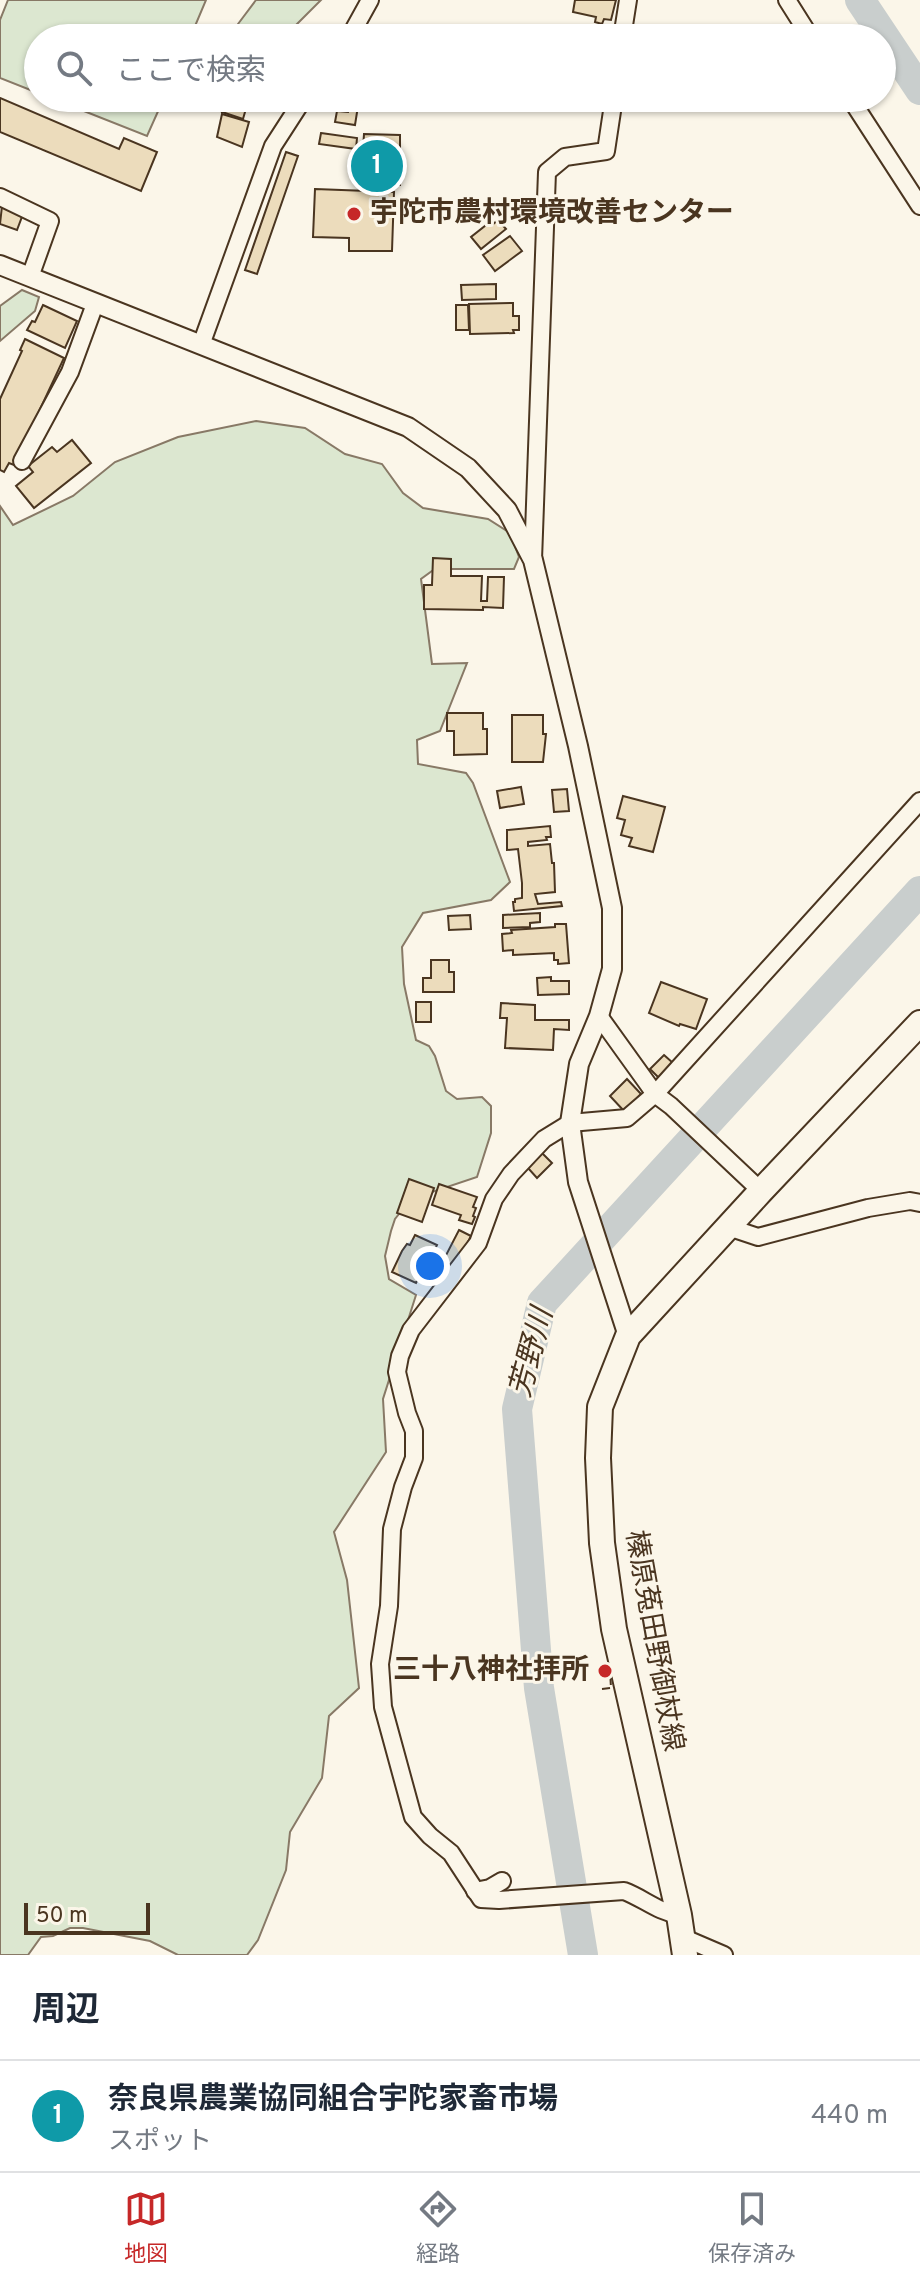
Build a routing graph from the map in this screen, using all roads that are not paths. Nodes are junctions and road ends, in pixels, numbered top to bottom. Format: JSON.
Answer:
{"nodes":[{"id":1,"x":370,"y":0,"type":"edge"},
{"id":2,"x":628,"y":0,"type":"edge"},
{"id":3,"x":787,"y":0,"type":"edge"},
{"id":4,"x":357,"y":24,"type":"edge"},
{"id":5,"x":624,"y":24,"type":"edge"},
{"id":6,"x":802,"y":24,"type":"edge"},
{"id":7,"x":295,"y":112,"type":"edge"},
{"id":8,"x":612,"y":112,"type":"edge"},
{"id":9,"x":859,"y":112,"type":"edge"},
{"id":10,"x":0,"y":197,"type":"edge"},
{"id":11,"x":920,"y":206,"type":"edge"},
{"id":12,"x":0,"y":265,"type":"edge"},
{"id":13,"x":30,"y":277,"type":"junction"},
{"id":14,"x":95,"y":304,"type":"junction"},
{"id":15,"x":201,"y":345,"type":"junction"},
{"id":16,"x":22,"y":461,"type":"dead end"},
{"id":17,"x":533,"y":560,"type":"junction"},
{"id":18,"x":920,"y":801,"type":"edge"},
{"id":19,"x":599,"y":1016,"type":"junction"},
{"id":20,"x":920,"y":1023,"type":"edge"},
{"id":21,"x":655,"y":1094,"type":"junction"},
{"id":22,"x":570,"y":1123,"type":"junction"},
{"id":23,"x":756,"y":1187,"type":"junction"},
{"id":24,"x":920,"y":1203,"type":"edge"},
{"id":25,"x":728,"y":1227,"type":"junction"},
{"id":26,"x":626,"y":1330,"type":"junction"},
{"id":27,"x":502,"y":1881,"type":"dead end"},
{"id":28,"x":475,"y":1891,"type":"junction"},
{"id":29,"x":682,"y":1936,"type":"edge"},
{"id":30,"x":724,"y":1955,"type":"edge"}],
"edges":[{"from":1,"to":4,"type":"street"},
{"from":2,"to":5,"type":"street"},
{"from":3,"to":6,"type":"street"},
{"from":7,"to":15,"type":"street"},
{"from":8,"to":17,"type":"street"},
{"from":9,"to":11,"type":"street"},
{"from":10,"to":13,"type":"street"},
{"from":12,"to":13,"type":"street"},
{"from":13,"to":14,"type":"street"},
{"from":14,"to":15,"type":"street"},
{"from":14,"to":16,"type":"street"},
{"from":15,"to":17,"type":"street"},
{"from":17,"to":19,"type":"street"},
{"from":18,"to":21,"type":"street"},
{"from":19,"to":21,"type":"street"},
{"from":19,"to":22,"type":"street"},
{"from":20,"to":23,"type":"main road","name":"榛原菟田野御杖線"},
{"from":21,"to":22,"type":"street"},
{"from":21,"to":23,"type":"street"},
{"from":22,"to":26,"type":"street"},
{"from":22,"to":28,"type":"street"},
{"from":23,"to":25,"type":"main road","name":"榛原菟田野御杖線"},
{"from":24,"to":25,"type":"street"},
{"from":25,"to":26,"type":"main road","name":"榛原菟田野御杖線"},
{"from":26,"to":29,"type":"main road","name":"榛原菟田野御杖線"},
{"from":27,"to":28,"type":"street"},
{"from":28,"to":29,"type":"street"},
{"from":29,"to":30,"type":"street"}]}
